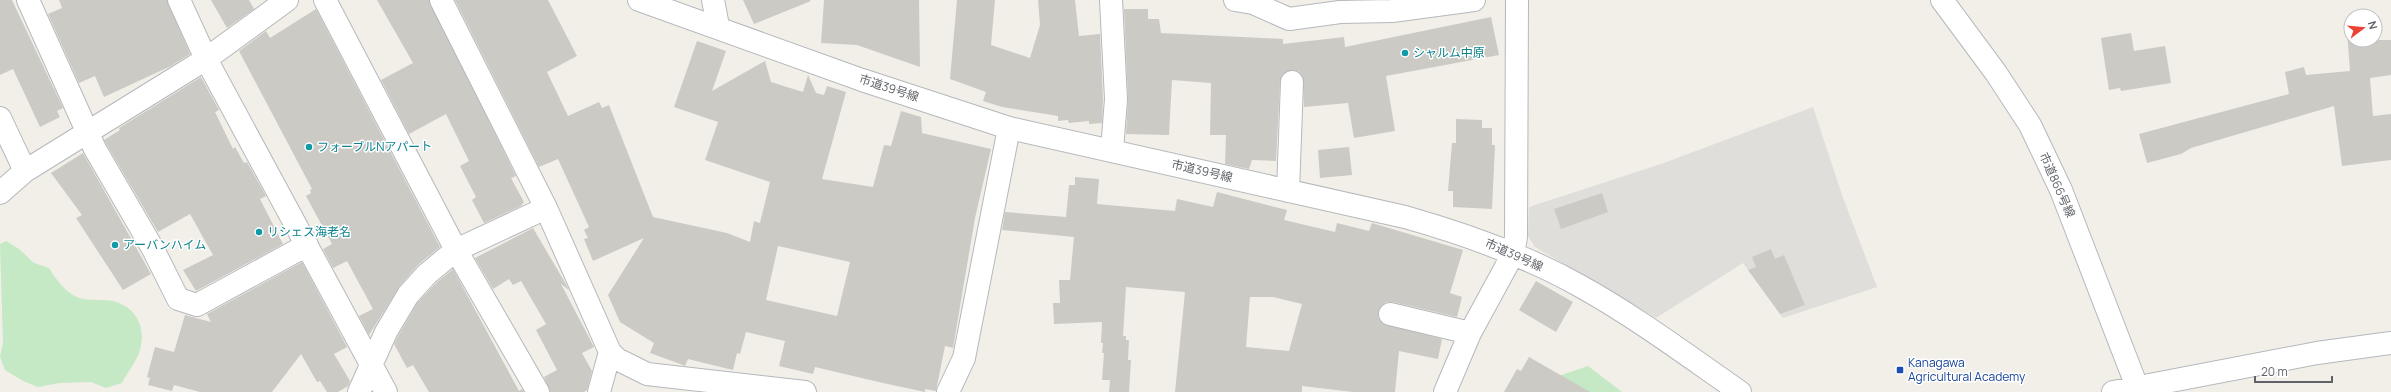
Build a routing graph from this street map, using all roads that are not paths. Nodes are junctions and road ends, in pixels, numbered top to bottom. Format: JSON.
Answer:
{"nodes":[{"id":1,"x":28,"y":0,"type":"edge"},
{"id":2,"x":179,"y":0,"type":"edge"},
{"id":3,"x":287,"y":0,"type":"edge"},
{"id":4,"x":325,"y":0,"type":"edge"},
{"id":5,"x":441,"y":0,"type":"edge"},
{"id":6,"x":640,"y":0,"type":"edge"},
{"id":7,"x":713,"y":0,"type":"edge"},
{"id":8,"x":1111,"y":0,"type":"edge"},
{"id":9,"x":1474,"y":0,"type":"edge"},
{"id":10,"x":1516,"y":0,"type":"edge"},
{"id":11,"x":1942,"y":0,"type":"edge"},
{"id":12,"x":1247,"y":1,"type":"edge"},
{"id":13,"x":1391,"y":5,"type":"edge"},
{"id":14,"x":718,"y":26,"type":"junction"},
{"id":15,"x":206,"y":59,"type":"junction"},
{"id":16,"x":1292,"y":82,"type":"dead end"},
{"id":17,"x":0,"y":118,"type":"edge"},
{"id":18,"x":1009,"y":128,"type":"junction"},
{"id":19,"x":88,"y":130,"type":"junction"},
{"id":20,"x":1112,"y":150,"type":"junction"},
{"id":21,"x":25,"y":171,"type":"junction"},
{"id":22,"x":1288,"y":191,"type":"junction"},
{"id":23,"x":0,"y":194,"type":"edge"},
{"id":24,"x":546,"y":208,"type":"junction"},
{"id":25,"x":307,"y":245,"type":"junction"},
{"id":26,"x":456,"y":250,"type":"junction"},
{"id":27,"x":1513,"y":254,"type":"junction"},
{"id":28,"x":1390,"y":314,"type":"dead end"},
{"id":29,"x":1470,"y":333,"type":"junction"},
{"id":30,"x":2391,"y":343,"type":"edge"},
{"id":31,"x":610,"y":352,"type":"junction"},
{"id":32,"x":371,"y":367,"type":"junction"},
{"id":33,"x":2139,"y":390,"type":"edge"},
{"id":34,"x":359,"y":392,"type":"edge"},
{"id":35,"x":386,"y":392,"type":"edge"},
{"id":36,"x":538,"y":392,"type":"edge"},
{"id":37,"x":599,"y":392,"type":"edge"},
{"id":38,"x":805,"y":392,"type":"edge"},
{"id":39,"x":948,"y":392,"type":"edge"},
{"id":40,"x":1445,"y":392,"type":"edge"},
{"id":41,"x":1740,"y":392,"type":"edge"},
{"id":42,"x":2113,"y":392,"type":"edge"}],
"edges":[{"from":1,"to":19,"type":"street"},
{"from":2,"to":15,"type":"street"},
{"from":3,"to":15,"type":"street"},
{"from":4,"to":26,"type":"street"},
{"from":5,"to":24,"type":"street"},
{"from":6,"to":14,"type":"street","name":"市道39号線"},
{"from":7,"to":14,"type":"street"},
{"from":8,"to":20,"type":"street"},
{"from":9,"to":13,"type":"street"},
{"from":10,"to":27,"type":"street"},
{"from":11,"to":33,"type":"street","name":"市道866号線"},
{"from":12,"to":13,"type":"street"},
{"from":14,"to":18,"type":"street","name":"市道39号線"},
{"from":15,"to":19,"type":"street"},
{"from":15,"to":25,"type":"street"},
{"from":16,"to":22,"type":"street"},
{"from":17,"to":21,"type":"street"},
{"from":18,"to":20,"type":"street","name":"市道39号線"},
{"from":18,"to":39,"type":"street"},
{"from":19,"to":21,"type":"street"},
{"from":19,"to":25,"type":"street"},
{"from":20,"to":22,"type":"street","name":"市道39号線"},
{"from":21,"to":23,"type":"street"},
{"from":22,"to":27,"type":"street","name":"市道39号線"},
{"from":24,"to":26,"type":"street"},
{"from":24,"to":31,"type":"street"},
{"from":25,"to":32,"type":"street"},
{"from":26,"to":32,"type":"street"},
{"from":26,"to":36,"type":"street"},
{"from":27,"to":29,"type":"street"},
{"from":27,"to":41,"type":"street","name":"市道39号線"},
{"from":28,"to":29,"type":"street"},
{"from":29,"to":40,"type":"street"},
{"from":30,"to":33,"type":"street"},
{"from":31,"to":37,"type":"street"},
{"from":31,"to":38,"type":"street"},
{"from":32,"to":34,"type":"street"},
{"from":32,"to":35,"type":"street"},
{"from":33,"to":42,"type":"street"}]}
